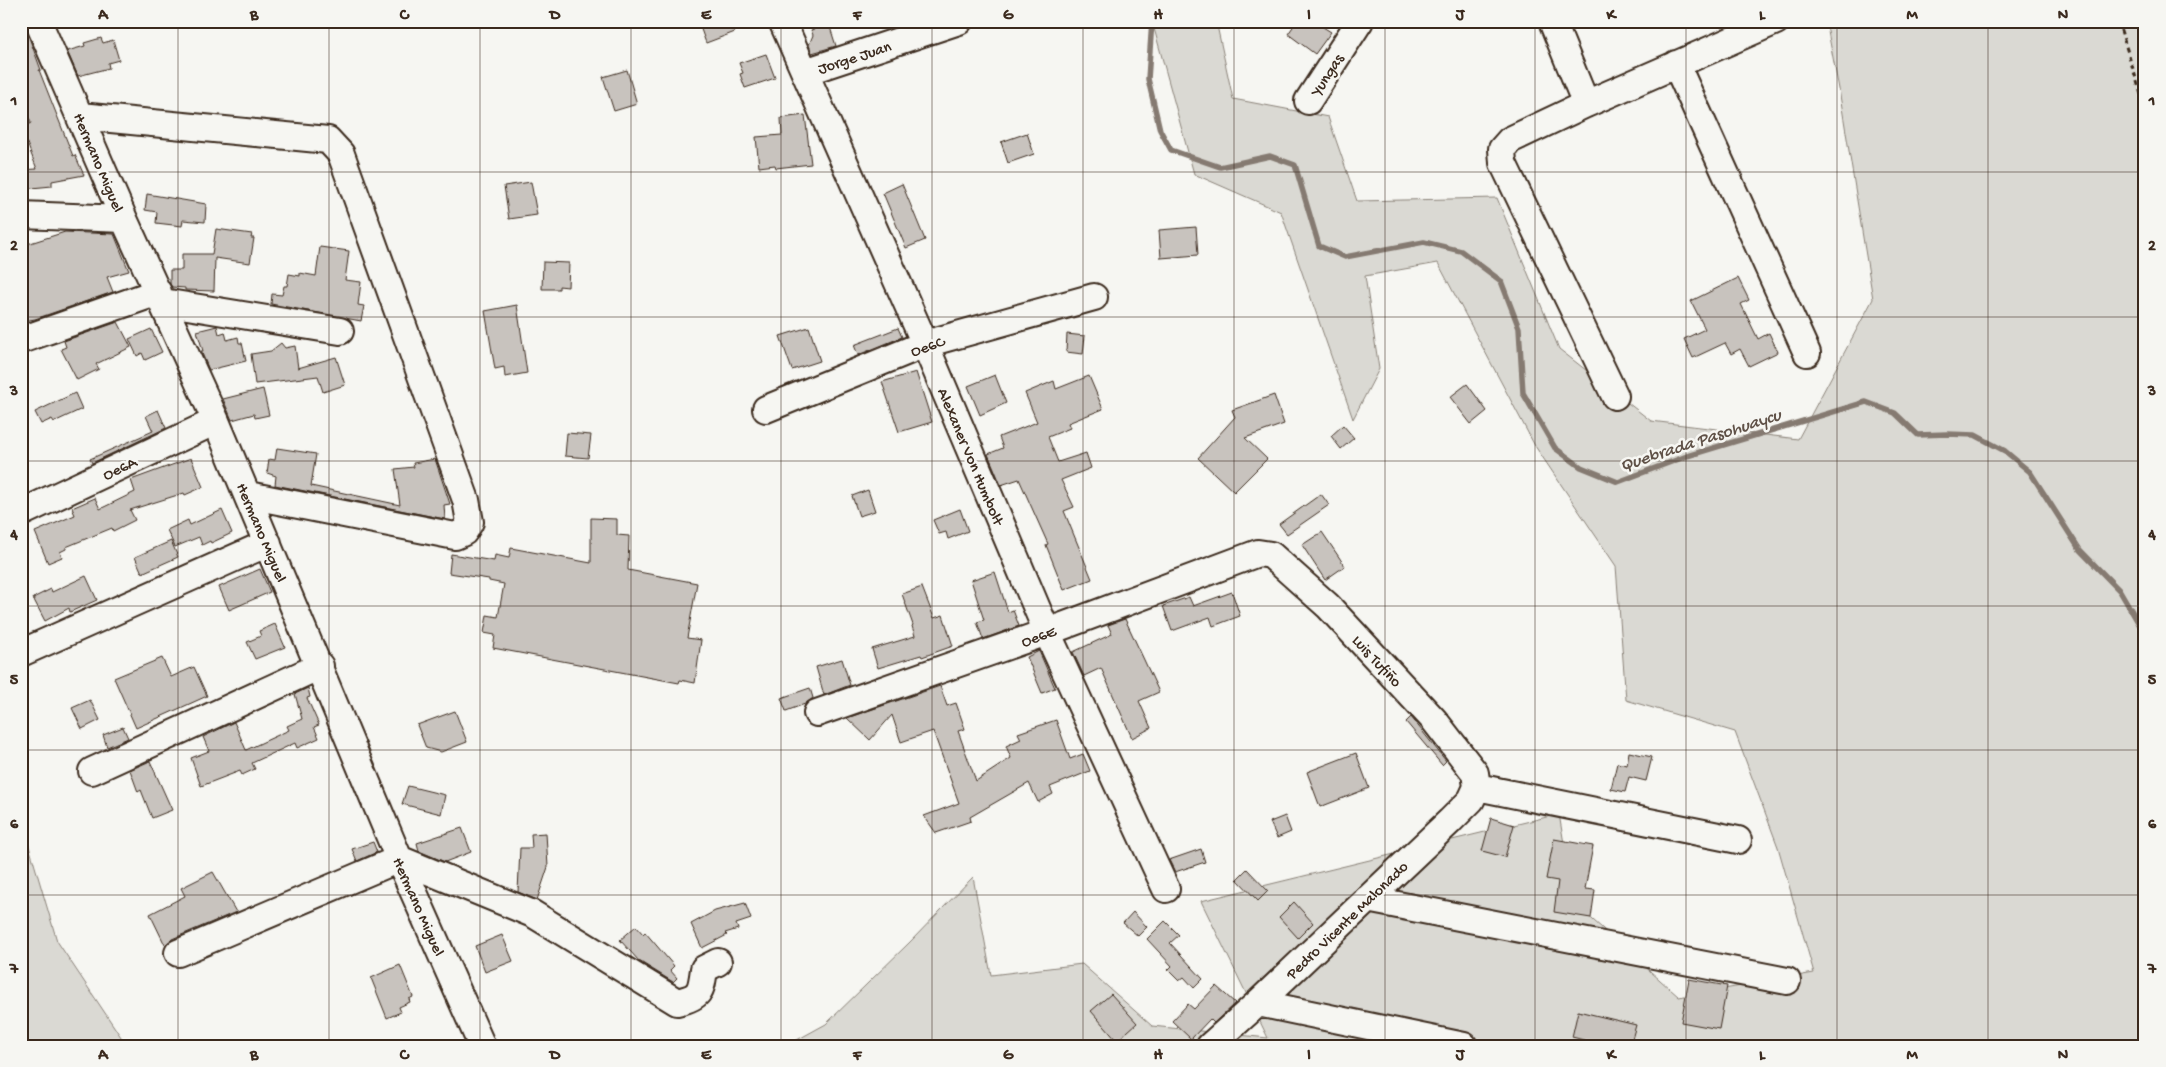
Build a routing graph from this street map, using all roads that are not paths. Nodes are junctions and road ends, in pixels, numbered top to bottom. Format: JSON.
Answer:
{"nodes":[{"id":1,"x":38,"y":21,"type":"edge"},
{"id":2,"x":782,"y":21,"type":"edge"},
{"id":3,"x":959,"y":21,"type":"edge"},
{"id":4,"x":1360,"y":21,"type":"edge"},
{"id":5,"x":1552,"y":21,"type":"edge"},
{"id":6,"x":1776,"y":21,"type":"edge"},
{"id":7,"x":1676,"y":64,"type":"junction"},
{"id":8,"x":805,"y":72,"type":"junction"},
{"id":9,"x":1308,"y":101,"type":"dead end"},
{"id":10,"x":1586,"y":104,"type":"junction"},
{"id":11,"x":80,"y":116,"type":"junction"},
{"id":12,"x":21,"y":215,"type":"edge"},
{"id":13,"x":124,"y":219,"type":"junction"},
{"id":14,"x":161,"y":297,"type":"junction"},
{"id":15,"x":1094,"y":297,"type":"dead end"},
{"id":16,"x":340,"y":331,"type":"dead end"},
{"id":17,"x":21,"y":340,"type":"edge"},
{"id":18,"x":925,"y":344,"type":"junction"},
{"id":19,"x":1807,"y":353,"type":"dead end"},
{"id":20,"x":1615,"y":396,"type":"dead end"},
{"id":21,"x":766,"y":409,"type":"dead end"},
{"id":22,"x":216,"y":421,"type":"junction"},
{"id":23,"x":248,"y":495,"type":"junction"},
{"id":24,"x":21,"y":512,"type":"edge"},
{"id":25,"x":268,"y":544,"type":"junction"},
{"id":26,"x":1258,"y":553,"type":"joint"},
{"id":27,"x":1047,"y":632,"type":"junction"},
{"id":28,"x":21,"y":654,"type":"edge"},
{"id":29,"x":320,"y":666,"type":"junction"},
{"id":30,"x":817,"y":713,"type":"dead end"},
{"id":31,"x":92,"y":771,"type":"dead end"},
{"id":32,"x":1478,"y":787,"type":"junction"},
{"id":33,"x":1738,"y":840,"type":"dead end"},
{"id":34,"x":399,"y":859,"type":"junction"},
{"id":35,"x":1166,"y":889,"type":"dead end"},
{"id":36,"x":1367,"y":899,"type":"junction"},
{"id":37,"x":178,"y":953,"type":"dead end"},
{"id":38,"x":718,"y":962,"type":"dead end"},
{"id":39,"x":1787,"y":981,"type":"dead end"},
{"id":40,"x":1258,"y":1003,"type":"junction"},
{"id":41,"x":482,"y":1046,"type":"edge"},
{"id":42,"x":1210,"y":1046,"type":"edge"},
{"id":43,"x":1464,"y":1046,"type":"edge"}],
"edges":[{"from":1,"to":11,"type":"street","name":"Hermano Miguel"},
{"from":2,"to":8,"type":"street","name":"Alexaner Von Humbolt"},
{"from":3,"to":8,"type":"street","name":"Jorge Juan"},
{"from":4,"to":9,"type":"street","name":"Yungas"},
{"from":5,"to":10,"type":"street"},
{"from":6,"to":7,"type":"street"},
{"from":7,"to":10,"type":"street"},
{"from":7,"to":19,"type":"street"},
{"from":8,"to":18,"type":"street","name":"Alexaner Von Humbolt"},
{"from":10,"to":20,"type":"street"},
{"from":11,"to":13,"type":"street","name":"Hermano Miguel"},
{"from":11,"to":23,"type":"street"},
{"from":12,"to":13,"type":"street"},
{"from":13,"to":14,"type":"street","name":"Hermano Miguel"},
{"from":14,"to":16,"type":"street"},
{"from":14,"to":17,"type":"street"},
{"from":14,"to":22,"type":"street","name":"Hermano Miguel"},
{"from":15,"to":18,"type":"street","name":"Oe6C"},
{"from":18,"to":21,"type":"street","name":"Oe6C"},
{"from":18,"to":27,"type":"street","name":"Alexaner Von Humbolt"},
{"from":22,"to":23,"type":"street","name":"Hermano Miguel"},
{"from":22,"to":24,"type":"street","name":"Oe6A"},
{"from":23,"to":25,"type":"street","name":"Hermano Miguel"},
{"from":25,"to":28,"type":"street"},
{"from":25,"to":29,"type":"street","name":"Hermano Miguel"},
{"from":26,"to":27,"type":"street","name":"Oe6E"},
{"from":26,"to":32,"type":"street","name":"Luis Tufiño"},
{"from":27,"to":30,"type":"street","name":"Oe6E"},
{"from":27,"to":35,"type":"street","name":"Alexaner Von Humbolt"},
{"from":29,"to":31,"type":"street"},
{"from":29,"to":34,"type":"street","name":"Hermano Miguel"},
{"from":32,"to":33,"type":"street"},
{"from":32,"to":36,"type":"street","name":"Pedro Vicente Malonado"},
{"from":34,"to":37,"type":"street"},
{"from":34,"to":38,"type":"street"},
{"from":34,"to":41,"type":"street","name":"Hermano Miguel"},
{"from":36,"to":39,"type":"street"},
{"from":36,"to":40,"type":"street","name":"Pedro Vicente Malonado"},
{"from":40,"to":42,"type":"street","name":"Pedro Vicente Malonado"},
{"from":40,"to":43,"type":"street"}]}
